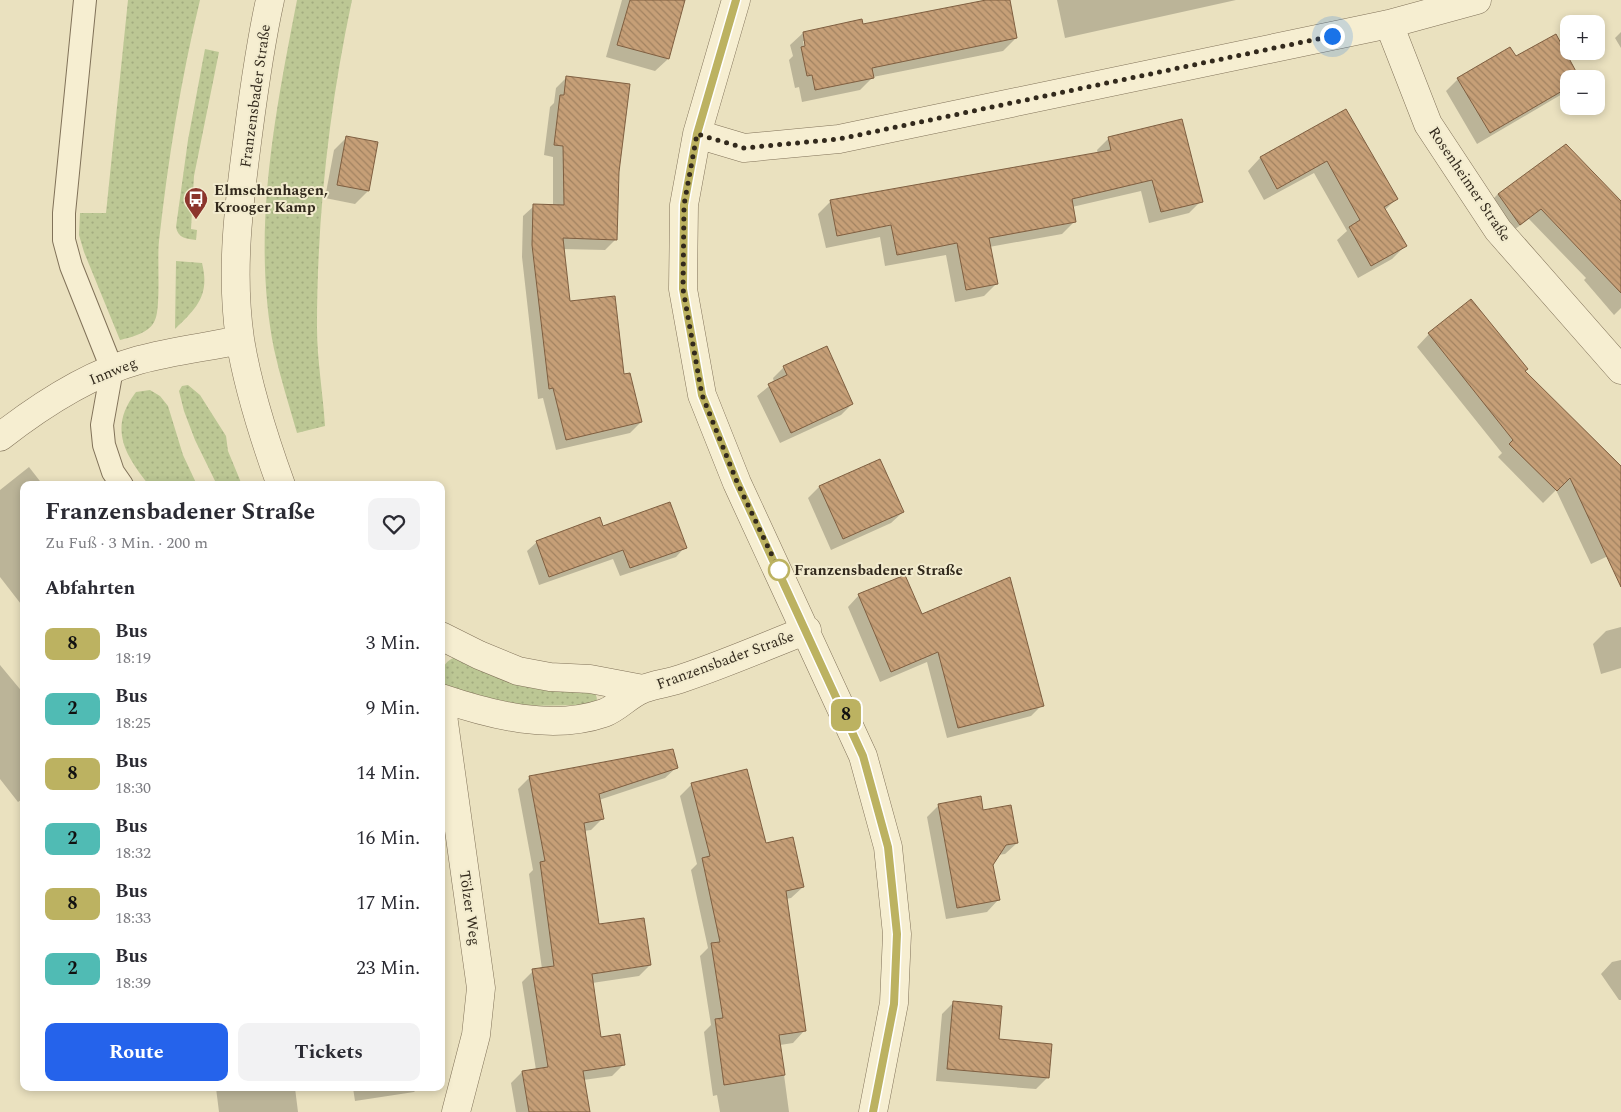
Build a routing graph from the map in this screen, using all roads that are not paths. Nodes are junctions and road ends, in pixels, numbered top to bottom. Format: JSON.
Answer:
{"nodes":[{"id":1,"x":85,"y":0,"type":"edge"},
{"id":2,"x":270,"y":0,"type":"edge"},
{"id":3,"x":736,"y":0,"type":"edge"},
{"id":4,"x":1477,"y":0,"type":"edge"},
{"id":5,"x":1389,"y":24,"type":"junction"},
{"id":6,"x":697,"y":134,"type":"junction"},
{"id":7,"x":240,"y":340,"type":"junction"},
{"id":8,"x":112,"y":369,"type":"junction"},
{"id":9,"x":1621,"y":370,"type":"edge"},
{"id":10,"x":0,"y":437,"type":"edge"},
{"id":11,"x":119,"y":481,"type":"edge"},
{"id":12,"x":280,"y":481,"type":"edge"},
{"id":13,"x":807,"y":630,"type":"junction"},
{"id":14,"x":445,"y":639,"type":"edge"},
{"id":15,"x":643,"y":689,"type":"junction"},
{"id":16,"x":445,"y":701,"type":"edge"},
{"id":17,"x":445,"y":729,"type":"edge"},
{"id":18,"x":456,"y":1112,"type":"edge"},
{"id":19,"x":873,"y":1112,"type":"edge"}],
"edges":[{"from":1,"to":8,"type":"lane"},
{"from":2,"to":7,"type":"street","name":"Franzensbader Straße"},
{"from":3,"to":6,"type":"street"},
{"from":4,"to":5,"type":"street"},
{"from":5,"to":6,"type":"street"},
{"from":5,"to":9,"type":"street","name":"Rosenheimer Straße"},
{"from":6,"to":13,"type":"street"},
{"from":7,"to":8,"type":"street","name":"Innweg"},
{"from":7,"to":12,"type":"street","name":"Franzensbader Straße"},
{"from":8,"to":10,"type":"street","name":"Innweg"},
{"from":8,"to":11,"type":"lane"},
{"from":13,"to":15,"type":"street","name":"Franzensbader Straße"},
{"from":13,"to":19,"type":"street"},
{"from":14,"to":15,"type":"street","name":"Franzensbader Straße"},
{"from":15,"to":16,"type":"street","name":"Franzensbader Straße"},
{"from":17,"to":18,"type":"street","name":"Tölzer Weg"}]}
